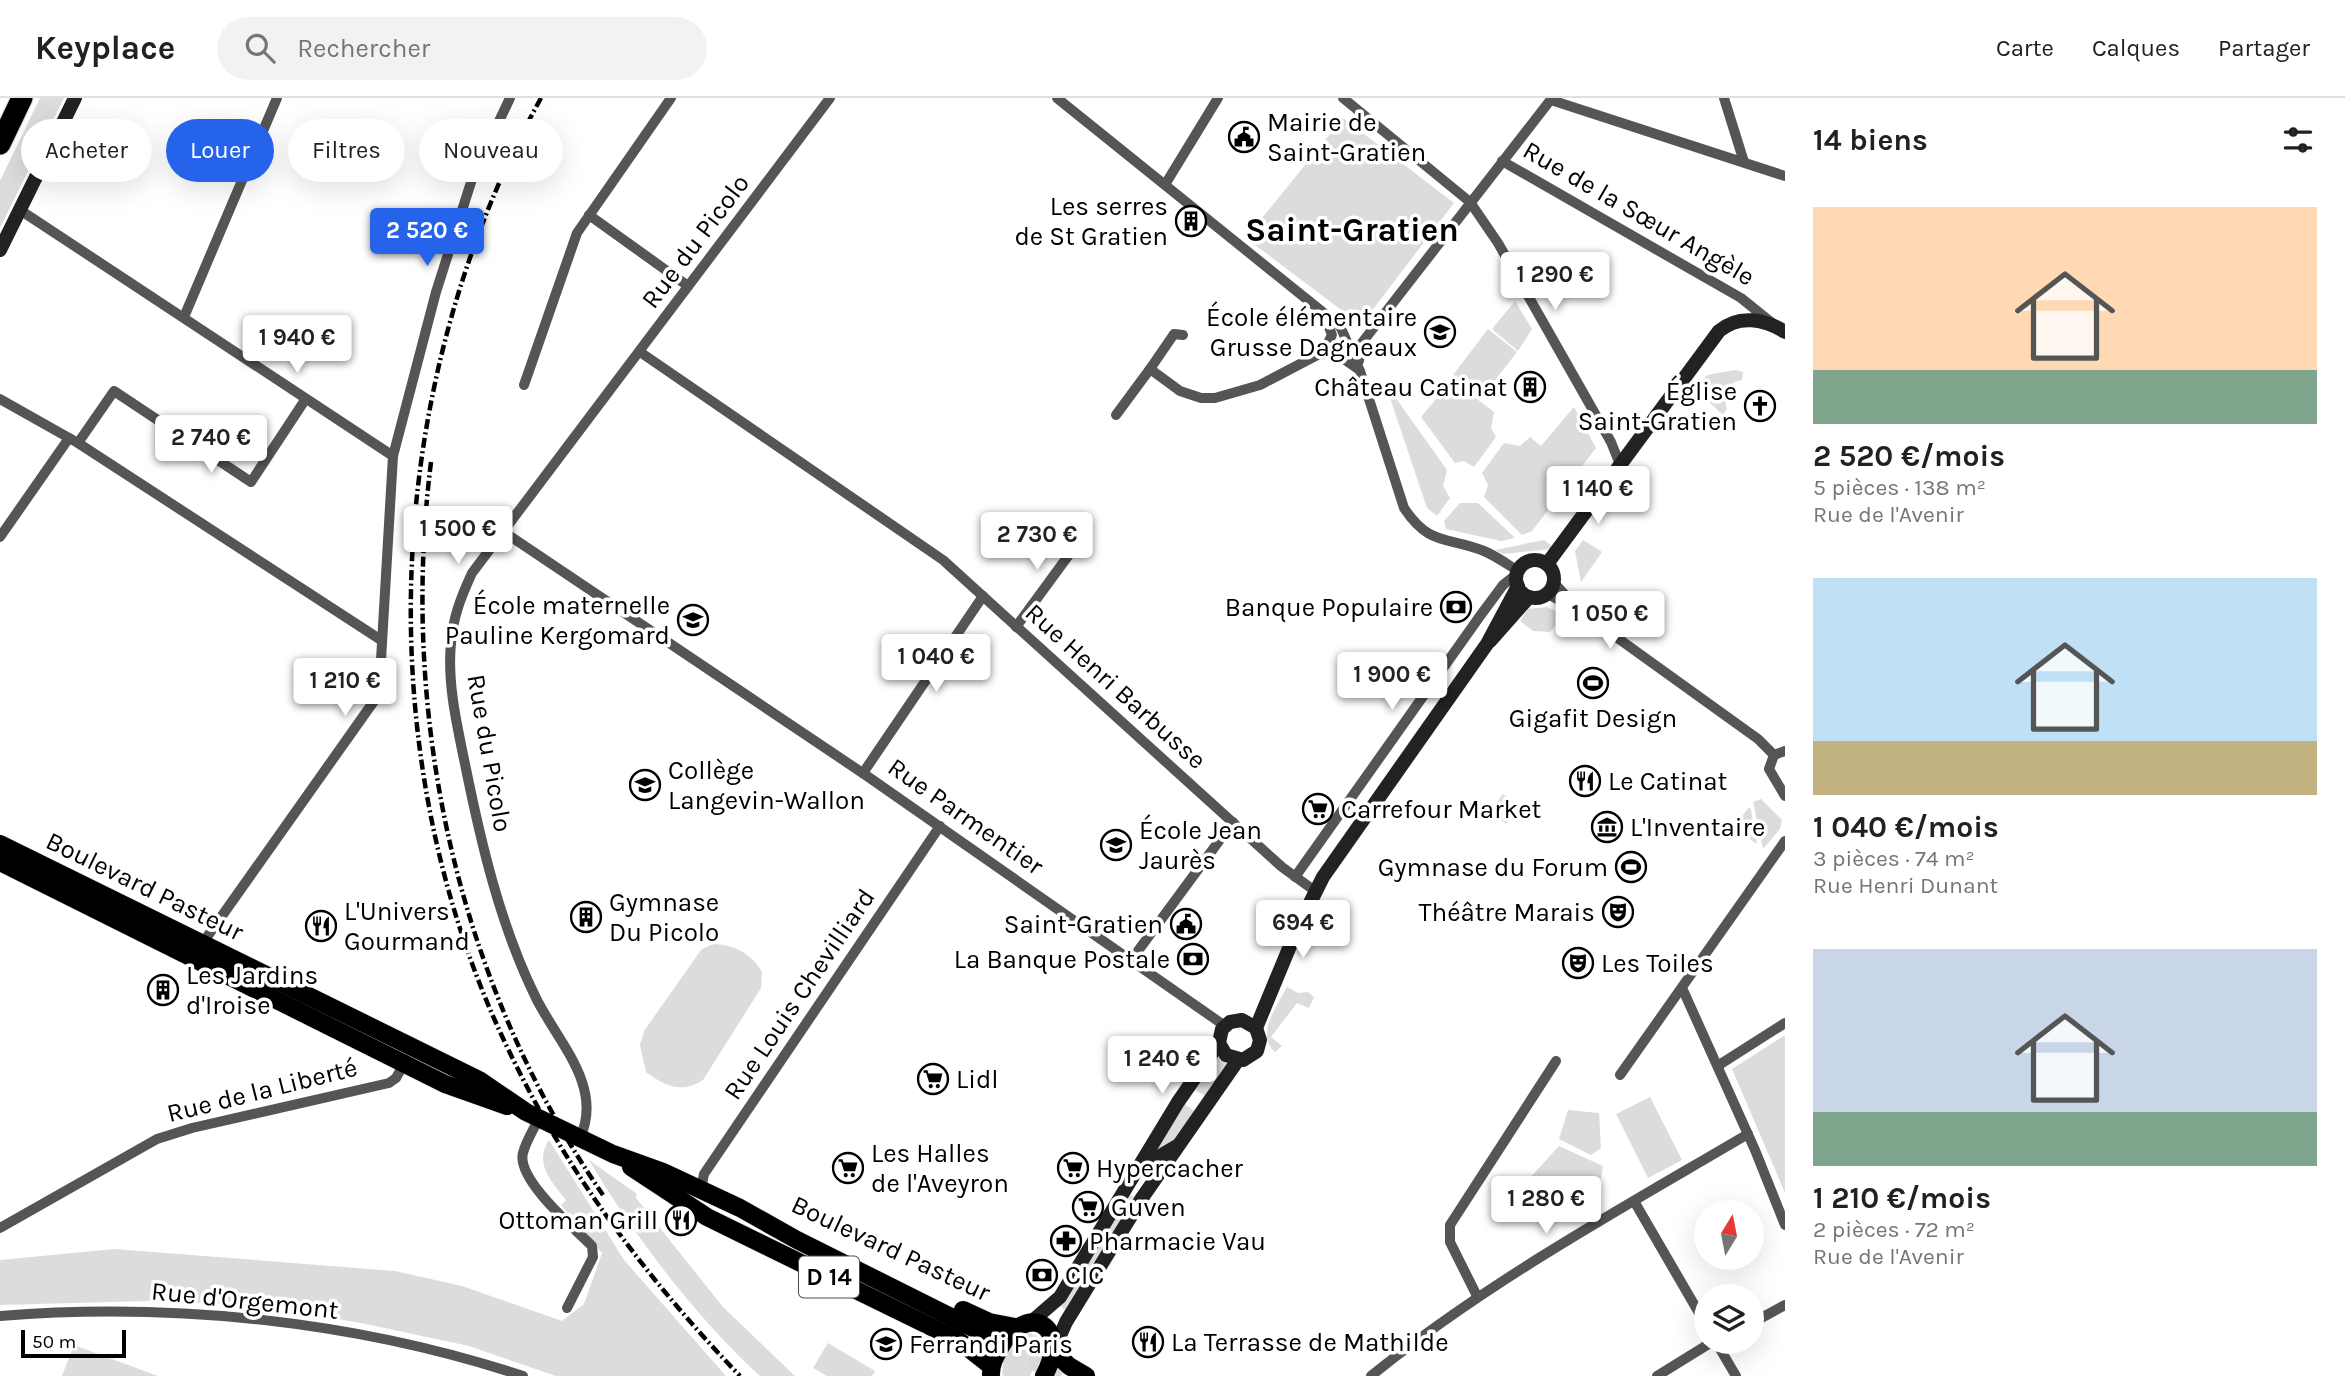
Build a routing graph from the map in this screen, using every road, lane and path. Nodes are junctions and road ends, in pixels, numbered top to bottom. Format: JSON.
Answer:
{"nodes":[{"id":1,"x":75,"y":98,"type":"edge"},
{"id":2,"x":277,"y":98,"type":"edge"},
{"id":3,"x":510,"y":98,"type":"edge"},
{"id":4,"x":671,"y":98,"type":"edge"},
{"id":5,"x":814,"y":98,"type":"edge"},
{"id":6,"x":1057,"y":98,"type":"edge"},
{"id":7,"x":1218,"y":98,"type":"edge"},
{"id":8,"x":1343,"y":98,"type":"edge"},
{"id":9,"x":1724,"y":98,"type":"edge"},
{"id":10,"x":21,"y":99,"type":"edge"},
{"id":11,"x":1552,"y":99,"type":"edge"},
{"id":12,"x":828,"y":101,"type":"edge"},
{"id":13,"x":0,"y":145,"type":"edge"},
{"id":14,"x":1502,"y":161,"type":"junction"},
{"id":15,"x":1744,"y":162,"type":"junction"},
{"id":16,"x":1785,"y":176,"type":"edge"},
{"id":17,"x":1166,"y":183,"type":"junction"},
{"id":18,"x":1470,"y":202,"type":"junction"},
{"id":19,"x":20,"y":210,"type":"junction"},
{"id":20,"x":589,"y":215,"type":"junction"},
{"id":21,"x":0,"y":250,"type":"edge"},
{"id":22,"x":688,"y":286,"type":"junction"},
{"id":23,"x":1321,"y":312,"type":"junction"},
{"id":24,"x":184,"y":317,"type":"junction"},
{"id":25,"x":1780,"y":329,"type":"edge"},
{"id":26,"x":1183,"y":335,"type":"dead end"},
{"id":27,"x":640,"y":352,"type":"junction"},
{"id":28,"x":1323,"y":352,"type":"junction"},
{"id":29,"x":1150,"y":369,"type":"junction"},
{"id":30,"x":1360,"y":371,"type":"junction"},
{"id":31,"x":524,"y":384,"type":"dead end"},
{"id":32,"x":0,"y":399,"type":"edge"},
{"id":33,"x":305,"y":400,"type":"junction"},
{"id":34,"x":1116,"y":415,"type":"dead end"},
{"id":35,"x":74,"y":441,"type":"junction"},
{"id":36,"x":393,"y":456,"type":"junction"},
{"id":37,"x":1621,"y":467,"type":"junction"},
{"id":38,"x":504,"y":532,"type":"junction"},
{"id":39,"x":0,"y":537,"type":"edge"},
{"id":40,"x":1082,"y":537,"type":"dead end"},
{"id":41,"x":1548,"y":565,"type":"junction"},
{"id":42,"x":1518,"y":577,"type":"junction"},
{"id":43,"x":1551,"y":589,"type":"junction"},
{"id":44,"x":983,"y":596,"type":"junction"},
{"id":45,"x":1529,"y":597,"type":"junction"},
{"id":46,"x":1016,"y":627,"type":"junction"},
{"id":47,"x":381,"y":640,"type":"junction"},
{"id":48,"x":1487,"y":644,"type":"junction"},
{"id":49,"x":1779,"y":753,"type":"edge"},
{"id":50,"x":863,"y":773,"type":"junction"},
{"id":51,"x":1785,"y":796,"type":"edge"},
{"id":52,"x":1233,"y":822,"type":"junction"},
{"id":53,"x":940,"y":826,"type":"junction"},
{"id":54,"x":1785,"y":841,"type":"edge"},
{"id":55,"x":0,"y":844,"type":"edge"},
{"id":56,"x":0,"y":862,"type":"edge"},
{"id":57,"x":1295,"y":877,"type":"junction"},
{"id":58,"x":1315,"y":891,"type":"junction"},
{"id":59,"x":202,"y":944,"type":"junction"},
{"id":60,"x":1132,"y":958,"type":"junction"},
{"id":61,"x":1683,"y":990,"type":"junction"},
{"id":62,"x":1255,"y":1021,"type":"junction"},
{"id":63,"x":1785,"y":1023,"type":"edge"},
{"id":64,"x":1225,"y":1026,"type":"junction"},
{"id":65,"x":1219,"y":1043,"type":"junction"},
{"id":66,"x":408,"y":1055,"type":"junction"},
{"id":67,"x":1238,"y":1060,"type":"junction"},
{"id":68,"x":1556,"y":1061,"type":"dead end"},
{"id":69,"x":1718,"y":1065,"type":"junction"},
{"id":70,"x":1620,"y":1075,"type":"dead end"},
{"id":71,"x":533,"y":1115,"type":"junction"},
{"id":72,"x":1748,"y":1134,"type":"junction"},
{"id":73,"x":580,"y":1138,"type":"junction"},
{"id":74,"x":1184,"y":1142,"type":"junction"},
{"id":75,"x":613,"y":1154,"type":"junction"},
{"id":76,"x":1136,"y":1170,"type":"junction"},
{"id":77,"x":701,"y":1189,"type":"junction"},
{"id":78,"x":665,"y":1191,"type":"junction"},
{"id":79,"x":1634,"y":1201,"type":"junction"},
{"id":80,"x":747,"y":1211,"type":"junction"},
{"id":81,"x":1785,"y":1225,"type":"edge"},
{"id":82,"x":0,"y":1228,"type":"edge"},
{"id":83,"x":1477,"y":1296,"type":"junction"},
{"id":84,"x":1694,"y":1304,"type":"edge"},
{"id":85,"x":1785,"y":1305,"type":"edge"},
{"id":86,"x":567,"y":1308,"type":"dead end"},
{"id":87,"x":0,"y":1316,"type":"edge"},
{"id":88,"x":1764,"y":1316,"type":"edge"},
{"id":89,"x":1022,"y":1325,"type":"junction"},
{"id":90,"x":1055,"y":1350,"type":"junction"},
{"id":91,"x":1694,"y":1354,"type":"edge"},
{"id":92,"x":1722,"y":1354,"type":"edge"},
{"id":93,"x":991,"y":1371,"type":"edge"},
{"id":94,"x":523,"y":1376,"type":"edge"},
{"id":95,"x":1044,"y":1376,"type":"edge"},
{"id":96,"x":1086,"y":1376,"type":"edge"},
{"id":97,"x":1371,"y":1376,"type":"edge"},
{"id":98,"x":1657,"y":1376,"type":"edge"},
{"id":99,"x":1736,"y":1376,"type":"edge"}],
"edges":[{"from":1,"to":19,"type":"street"},
{"from":2,"to":24,"type":"street"},
{"from":3,"to":36,"type":"street"},
{"from":4,"to":20,"type":"street"},
{"from":5,"to":12,"type":"street"},
{"from":6,"to":17,"type":"street"},
{"from":7,"to":17,"type":"street"},
{"from":8,"to":18,"type":"street"},
{"from":9,"to":15,"type":"street"},
{"from":10,"to":13,"type":"highway"},
{"from":11,"to":14,"type":"street"},
{"from":11,"to":15,"type":"street"},
{"from":12,"to":22,"type":"street","name":"Rue du Picolo"},
{"from":14,"to":18,"type":"street"},
{"from":14,"to":25,"type":"street","name":"Rue de la Sœur Angèle"},
{"from":15,"to":16,"type":"street"},
{"from":17,"to":23,"type":"street"},
{"from":18,"to":30,"type":"street"},
{"from":18,"to":37,"type":"street"},
{"from":19,"to":21,"type":"street"},
{"from":19,"to":24,"type":"street"},
{"from":20,"to":22,"type":"street"},
{"from":20,"to":31,"type":"street"},
{"from":22,"to":27,"type":"street","name":"Rue du Picolo"},
{"from":23,"to":28,"type":"street"},
{"from":23,"to":30,"type":"street"},
{"from":24,"to":33,"type":"street"},
{"from":25,"to":37,"type":"street"},
{"from":26,"to":29,"type":"street"},
{"from":27,"to":38,"type":"street","name":"Rue du Picolo"},
{"from":27,"to":44,"type":"street","name":"Rue Henri Barbusse"},
{"from":28,"to":29,"type":"street"},
{"from":28,"to":30,"type":"street"},
{"from":29,"to":34,"type":"street"},
{"from":30,"to":42,"type":"street"},
{"from":32,"to":35,"type":"street"},
{"from":33,"to":35,"type":"street"},
{"from":33,"to":36,"type":"street"},
{"from":35,"to":39,"type":"street"},
{"from":35,"to":47,"type":"street"},
{"from":36,"to":47,"type":"street"},
{"from":37,"to":41,"type":"street"},
{"from":38,"to":50,"type":"street","name":"Rue Parmentier"},
{"from":38,"to":73,"type":"street","name":"Rue du Picolo"},
{"from":40,"to":46,"type":"street"},
{"from":41,"to":42,"type":"street"},
{"from":41,"to":43,"type":"street"},
{"from":42,"to":45,"type":"street"},
{"from":42,"to":48,"type":"street"},
{"from":42,"to":57,"type":"street"},
{"from":43,"to":45,"type":"street"},
{"from":43,"to":49,"type":"street"},
{"from":44,"to":46,"type":"street","name":"Rue Henri Barbusse"},
{"from":44,"to":50,"type":"street"},
{"from":45,"to":48,"type":"street"},
{"from":46,"to":52,"type":"street","name":"Rue Henri Barbusse"},
{"from":47,"to":59,"type":"street"},
{"from":48,"to":58,"type":"street"},
{"from":49,"to":51,"type":"street"},
{"from":50,"to":53,"type":"street","name":"Rue Parmentier"},
{"from":52,"to":57,"type":"street","name":"Rue Henri Barbusse"},
{"from":52,"to":60,"type":"street"},
{"from":53,"to":60,"type":"street","name":"Rue Parmentier"},
{"from":53,"to":77,"type":"street","name":"Rue Louis Chevilliard"},
{"from":54,"to":61,"type":"street"},
{"from":55,"to":59,"type":"main road","name":"Boulevard Pasteur","number":"D 14"},
{"from":56,"to":66,"type":"main road","name":"Boulevard Pasteur","number":"D 14"},
{"from":57,"to":58,"type":"street","name":"Rue Henri Barbusse"},
{"from":58,"to":62,"type":"street"},
{"from":59,"to":66,"type":"main road","name":"Boulevard Pasteur","number":"D 14"},
{"from":60,"to":64,"type":"street","name":"Rue Parmentier"},
{"from":61,"to":69,"type":"street"},
{"from":61,"to":70,"type":"street"},
{"from":62,"to":64,"type":"street"},
{"from":62,"to":67,"type":"street"},
{"from":63,"to":69,"type":"street"},
{"from":64,"to":65,"type":"street"},
{"from":65,"to":67,"type":"street"},
{"from":65,"to":76,"type":"street"},
{"from":66,"to":71,"type":"main road","name":"Boulevard Pasteur","number":"D 14"},
{"from":66,"to":82,"type":"street","name":"Rue de la Liberté"},
{"from":67,"to":74,"type":"street"},
{"from":68,"to":83,"type":"street"},
{"from":69,"to":72,"type":"street"},
{"from":71,"to":73,"type":"main road","name":"Boulevard Pasteur","number":"D 14"},
{"from":71,"to":86,"type":"street"},
{"from":72,"to":79,"type":"street"},
{"from":72,"to":81,"type":"street"},
{"from":73,"to":75,"type":"main road","name":"Boulevard Pasteur","number":"D 14"},
{"from":74,"to":76,"type":"street"},
{"from":74,"to":90,"type":"street"},
{"from":75,"to":77,"type":"main road","name":"Boulevard Pasteur","number":"D 14"},
{"from":75,"to":78,"type":"main road","name":"Boulevard Pasteur","number":"D 14"},
{"from":76,"to":89,"type":"street"},
{"from":77,"to":80,"type":"main road","name":"Boulevard Pasteur","number":"D 14"},
{"from":78,"to":80,"type":"main road","name":"Boulevard Pasteur","number":"D 14"},
{"from":78,"to":93,"type":"main road","name":"Boulevard Pasteur","number":"D 14"},
{"from":79,"to":83,"type":"street"},
{"from":79,"to":84,"type":"street"},
{"from":80,"to":89,"type":"main road","name":"Boulevard Pasteur","number":"D 14"},
{"from":83,"to":97,"type":"street"},
{"from":85,"to":88,"type":"street"},
{"from":87,"to":94,"type":"street","name":"Rue d'Orgemont"},
{"from":89,"to":90,"type":"main road"},
{"from":89,"to":93,"type":"main road"},
{"from":90,"to":95,"type":"main road"},
{"from":90,"to":96,"type":"main road"},
{"from":91,"to":98,"type":"street"},
{"from":92,"to":99,"type":"street"}]}
